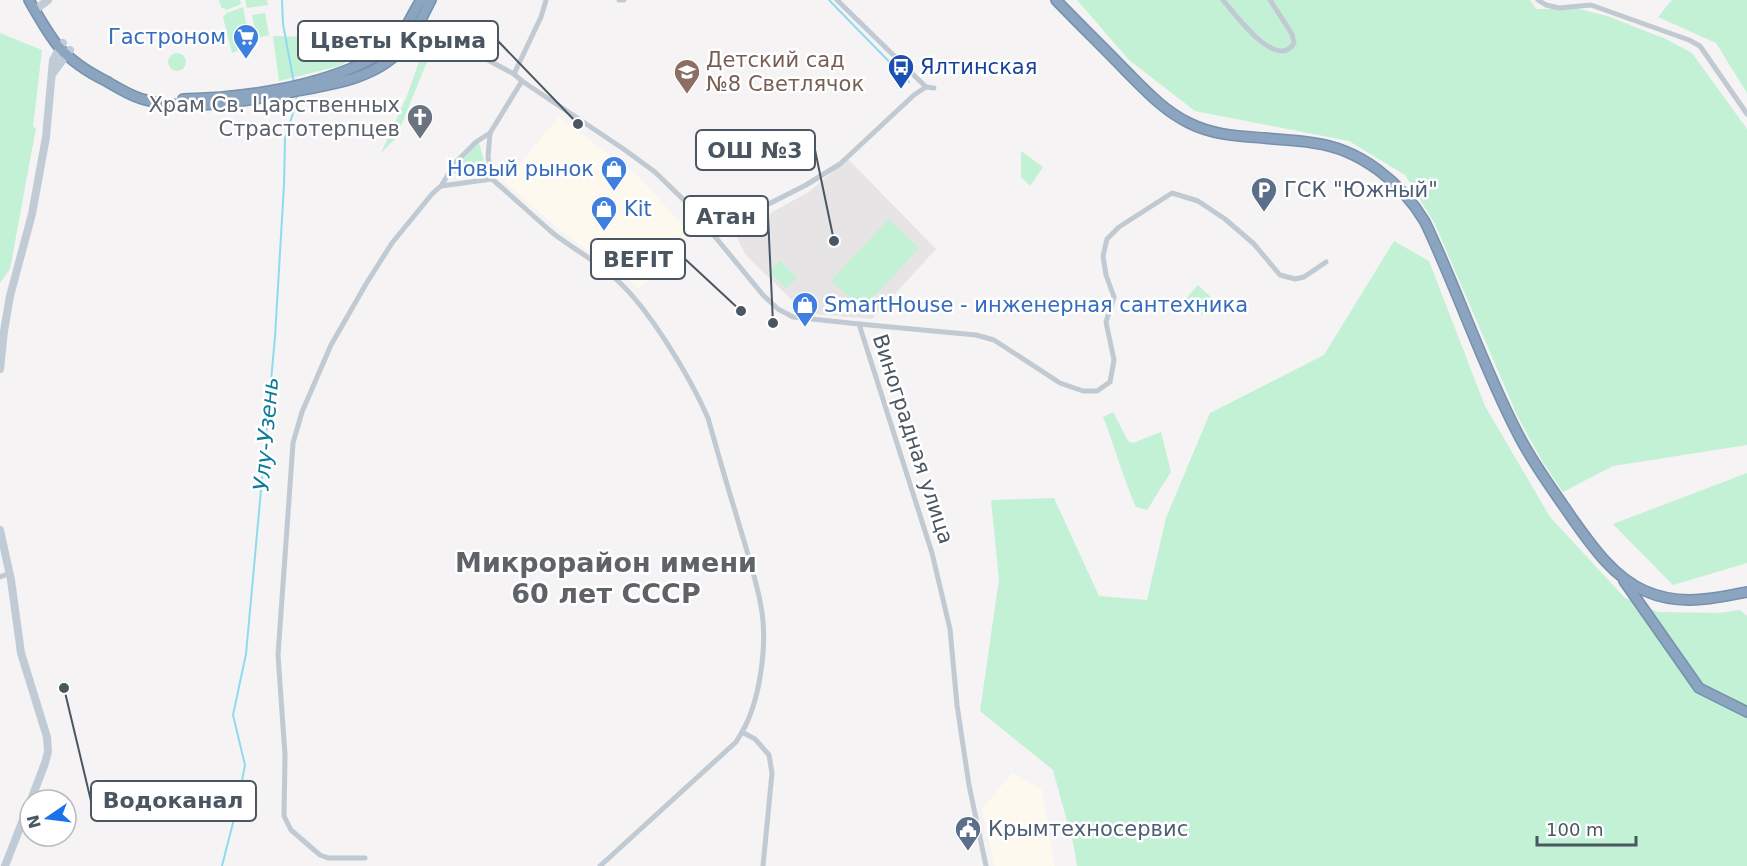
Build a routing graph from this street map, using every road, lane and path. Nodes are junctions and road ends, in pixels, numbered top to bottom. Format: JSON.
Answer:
{"nodes":[{"id":1,"x":29,"y":0,"type":"edge"},
{"id":2,"x":48,"y":0,"type":"edge"},
{"id":3,"x":421,"y":0,"type":"edge"},
{"id":4,"x":431,"y":0,"type":"edge"},
{"id":5,"x":546,"y":0,"type":"edge"},
{"id":6,"x":837,"y":0,"type":"edge"},
{"id":7,"x":1056,"y":0,"type":"edge"},
{"id":8,"x":1223,"y":0,"type":"edge"},
{"id":9,"x":1270,"y":0,"type":"edge"},
{"id":10,"x":1538,"y":0,"type":"edge"},
{"id":11,"x":36,"y":6,"type":"edge"},
{"id":12,"x":409,"y":19,"type":"junction"},
{"id":13,"x":419,"y":22,"type":"junction"},
{"id":14,"x":51,"y":32,"type":"junction"},
{"id":15,"x":65,"y":49,"type":"junction"},
{"id":16,"x":76,"y":63,"type":"junction"},
{"id":17,"x":54,"y":67,"type":"junction"},
{"id":18,"x":514,"y":74,"type":"junction"},
{"id":19,"x":522,"y":81,"type":"junction"},
{"id":20,"x":300,"y":87,"type":"junction"},
{"id":21,"x":926,"y":87,"type":"junction"},
{"id":22,"x":934,"y":88,"type":"dead end"},
{"id":23,"x":285,"y":90,"type":"junction"},
{"id":24,"x":1747,"y":114,"type":"edge"},
{"id":25,"x":490,"y":133,"type":"junction"},
{"id":26,"x":492,"y":179,"type":"junction"},
{"id":27,"x":441,"y":186,"type":"junction"},
{"id":28,"x":684,"y":201,"type":"junction"},
{"id":29,"x":1326,"y":262,"type":"dead end"},
{"id":30,"x":859,"y":324,"type":"junction"},
{"id":31,"x":0,"y":369,"type":"edge"},
{"id":32,"x":0,"y":530,"type":"edge"},
{"id":33,"x":10,"y":573,"type":"junction"},
{"id":34,"x":1620,"y":574,"type":"junction"},
{"id":35,"x":0,"y":577,"type":"edge"},
{"id":36,"x":1747,"y":592,"type":"edge"},
{"id":37,"x":1747,"y":712,"type":"edge"},
{"id":38,"x":742,"y":732,"type":"junction"},
{"id":39,"x":35,"y":788,"type":"edge"},
{"id":40,"x":18,"y":832,"type":"edge"},
{"id":41,"x":365,"y":858,"type":"dead end"},
{"id":42,"x":5,"y":866,"type":"edge"},
{"id":43,"x":600,"y":866,"type":"edge"},
{"id":44,"x":762,"y":866,"type":"edge"},
{"id":45,"x":986,"y":866,"type":"edge"}],
"edges":[{"from":1,"to":11,"type":"highway"},
{"from":2,"to":11,"type":"street"},
{"from":3,"to":12,"type":"highway"},
{"from":4,"to":13,"type":"highway"},
{"from":5,"to":18,"type":"street"},
{"from":6,"to":21,"type":"street"},
{"from":7,"to":34,"type":"highway"},
{"from":8,"to":9,"type":"street"},
{"from":10,"to":24,"type":"street"},
{"from":11,"to":14,"type":"highway"},
{"from":12,"to":13,"type":"street","name":"Виноградная улица"},
{"from":12,"to":20,"type":"highway"},
{"from":13,"to":18,"type":"street","name":"Виноградная улица"},
{"from":13,"to":20,"type":"highway"},
{"from":14,"to":15,"type":"highway"},
{"from":14,"to":17,"type":"street"},
{"from":15,"to":16,"type":"highway"},
{"from":15,"to":17,"type":"street"},
{"from":15,"to":23,"type":"highway"},
{"from":16,"to":17,"type":"street"},
{"from":16,"to":23,"type":"highway"},
{"from":17,"to":31,"type":"street"},
{"from":18,"to":19,"type":"street","name":"Виноградная улица"},
{"from":19,"to":25,"type":"street"},
{"from":19,"to":28,"type":"street","name":"Виноградная улица"},
{"from":20,"to":23,"type":"highway"},
{"from":21,"to":22,"type":"street"},
{"from":21,"to":28,"type":"street"},
{"from":25,"to":26,"type":"street"},
{"from":25,"to":27,"type":"street"},
{"from":26,"to":27,"type":"street"},
{"from":26,"to":38,"type":"street"},
{"from":27,"to":41,"type":"street"},
{"from":28,"to":30,"type":"street","name":"Виноградная улица"},
{"from":29,"to":30,"type":"street"},
{"from":30,"to":45,"type":"street","name":"Виноградная улица"},
{"from":32,"to":33,"type":"street"},
{"from":33,"to":35,"type":"street"},
{"from":33,"to":39,"type":"street"},
{"from":34,"to":36,"type":"highway"},
{"from":34,"to":37,"type":"highway"},
{"from":38,"to":43,"type":"street"},
{"from":38,"to":44,"type":"street"},
{"from":40,"to":42,"type":"street"}]}
